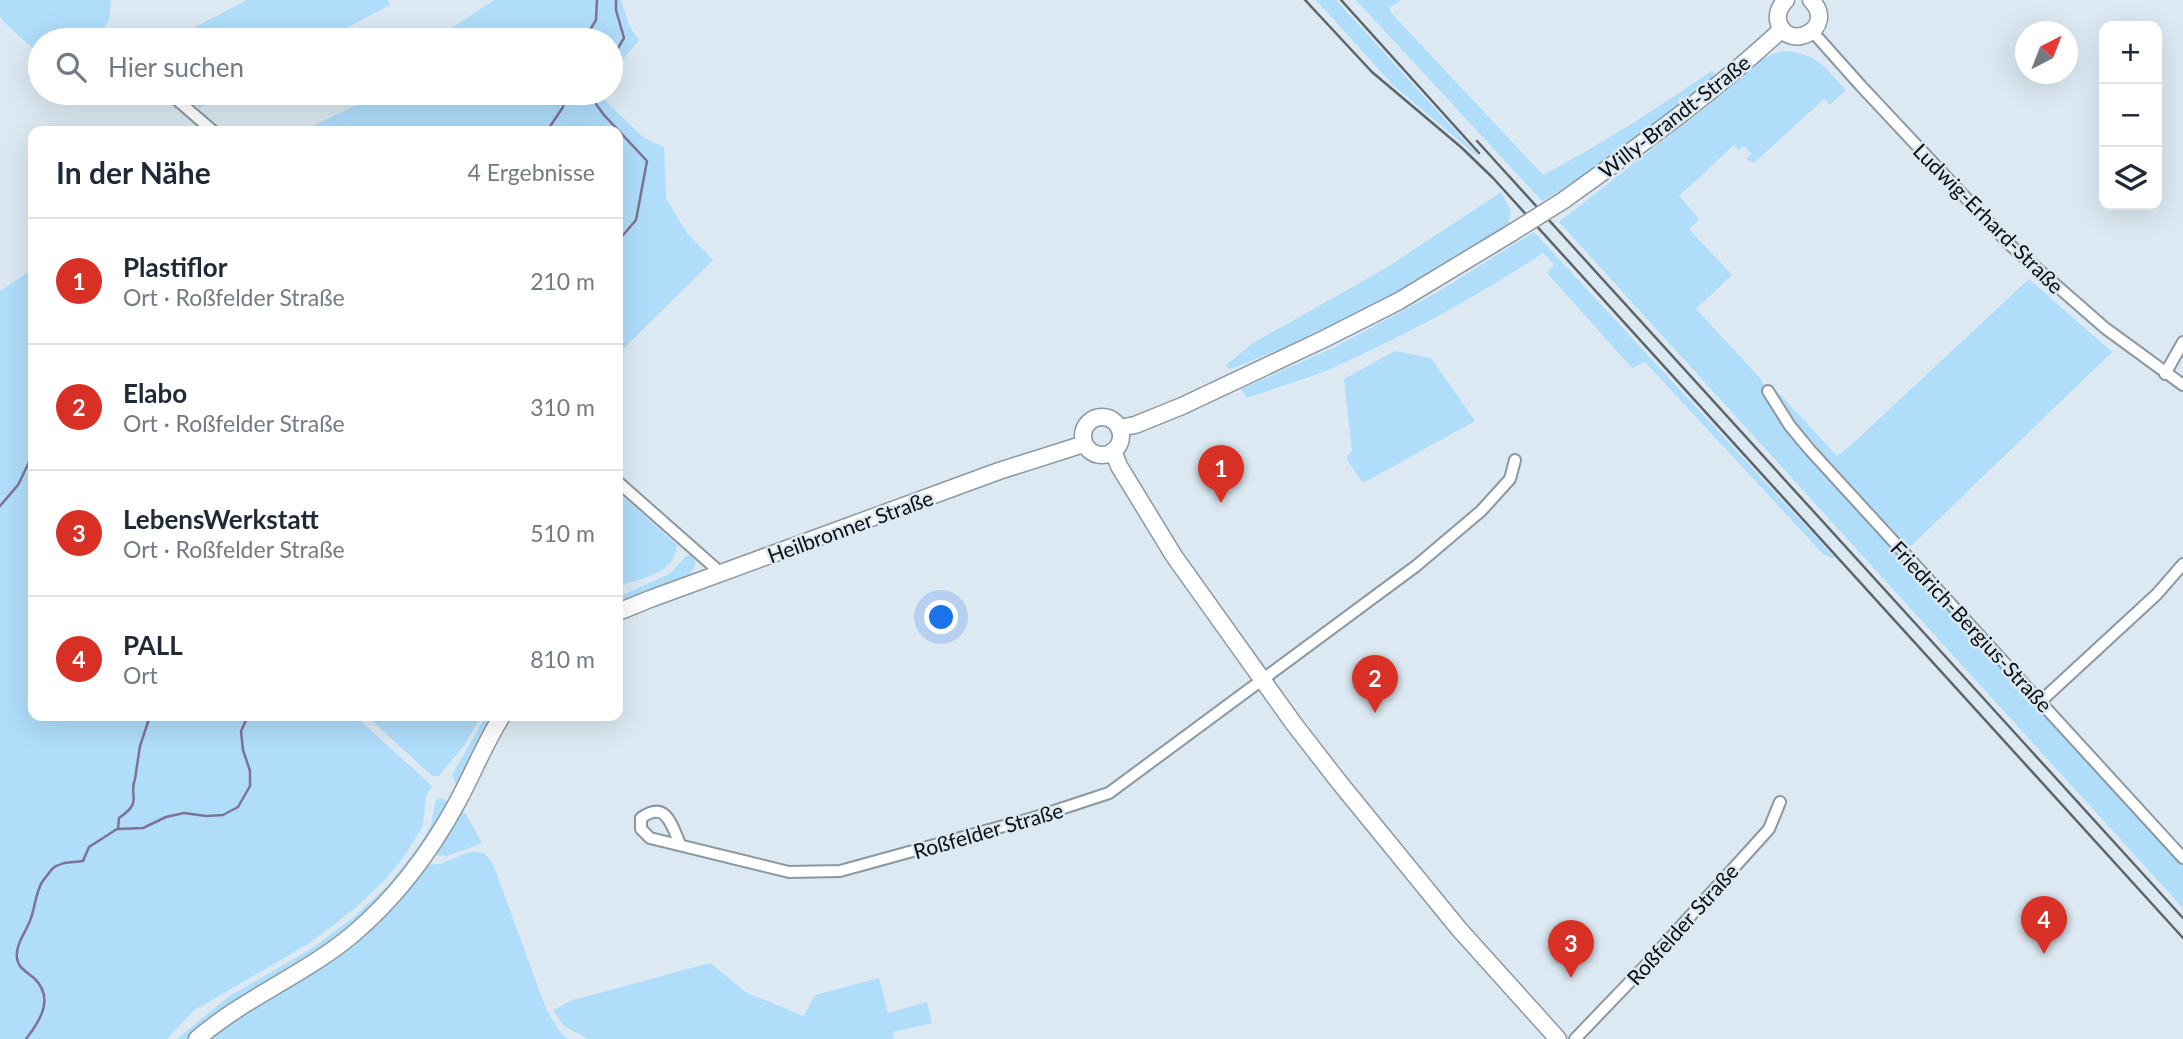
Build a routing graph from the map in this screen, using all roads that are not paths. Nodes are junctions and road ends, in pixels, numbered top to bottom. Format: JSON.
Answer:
{"nodes":[{"id":1,"x":1786,"y":0,"type":"edge"},
{"id":2,"x":1813,"y":1,"type":"edge"},
{"id":3,"x":1782,"y":29,"type":"junction"},
{"id":4,"x":1812,"y":31,"type":"junction"},
{"id":5,"x":183,"y":105,"type":"edge"},
{"id":6,"x":207,"y":126,"type":"edge"},
{"id":7,"x":2183,"y":342,"type":"edge"},
{"id":8,"x":2165,"y":374,"type":"junction"},
{"id":9,"x":2183,"y":385,"type":"edge"},
{"id":10,"x":1768,"y":391,"type":"dead end"},
{"id":11,"x":1119,"y":428,"type":"junction"},
{"id":12,"x":1084,"y":444,"type":"junction"},
{"id":13,"x":1113,"y":451,"type":"junction"},
{"id":14,"x":1515,"y":460,"type":"dead end"},
{"id":15,"x":623,"y":486,"type":"edge"},
{"id":16,"x":2183,"y":564,"type":"edge"},
{"id":17,"x":721,"y":572,"type":"junction"},
{"id":18,"x":623,"y":610,"type":"edge"},
{"id":19,"x":1262,"y":681,"type":"junction"},
{"id":20,"x":2041,"y":701,"type":"junction"},
{"id":21,"x":499,"y":721,"type":"edge"},
{"id":22,"x":1780,"y":802,"type":"dead end"},
{"id":23,"x":680,"y":844,"type":"dead end"},
{"id":24,"x":2183,"y":858,"type":"edge"},
{"id":25,"x":197,"y":1039,"type":"edge"},
{"id":26,"x":1558,"y":1039,"type":"edge"},
{"id":27,"x":1575,"y":1039,"type":"edge"}],
"edges":[{"from":1,"to":3,"type":"main road"},
{"from":2,"to":4,"type":"main road"},
{"from":3,"to":4,"type":"main road"},
{"from":3,"to":11,"type":"main road","name":"Willy-Brandt-Straße","bridge":true},
{"from":4,"to":8,"type":"street","name":"Ludwig-Erhard-Straße"},
{"from":5,"to":6,"type":"street"},
{"from":7,"to":8,"type":"street"},
{"from":8,"to":9,"type":"street","name":"Ludwig-Erhard-Straße"},
{"from":10,"to":20,"type":"street","name":"Friedrich-Bergius-Straße"},
{"from":11,"to":12,"type":"main road"},
{"from":11,"to":13,"type":"main road"},
{"from":12,"to":13,"type":"main road"},
{"from":12,"to":17,"type":"main road","name":"Heilbronner Straße"},
{"from":13,"to":19,"type":"main road"},
{"from":14,"to":19,"type":"street","name":"Roßfelder Straße"},
{"from":15,"to":17,"type":"street"},
{"from":16,"to":20,"type":"street"},
{"from":17,"to":18,"type":"main road","name":"Heilbronner Straße"},
{"from":19,"to":23,"type":"street","name":"Roßfelder Straße"},
{"from":19,"to":26,"type":"main road"},
{"from":20,"to":24,"type":"street","name":"Friedrich-Bergius-Straße"},
{"from":21,"to":25,"type":"main road"},
{"from":22,"to":27,"type":"street","name":"Roßfelder Straße"}]}
